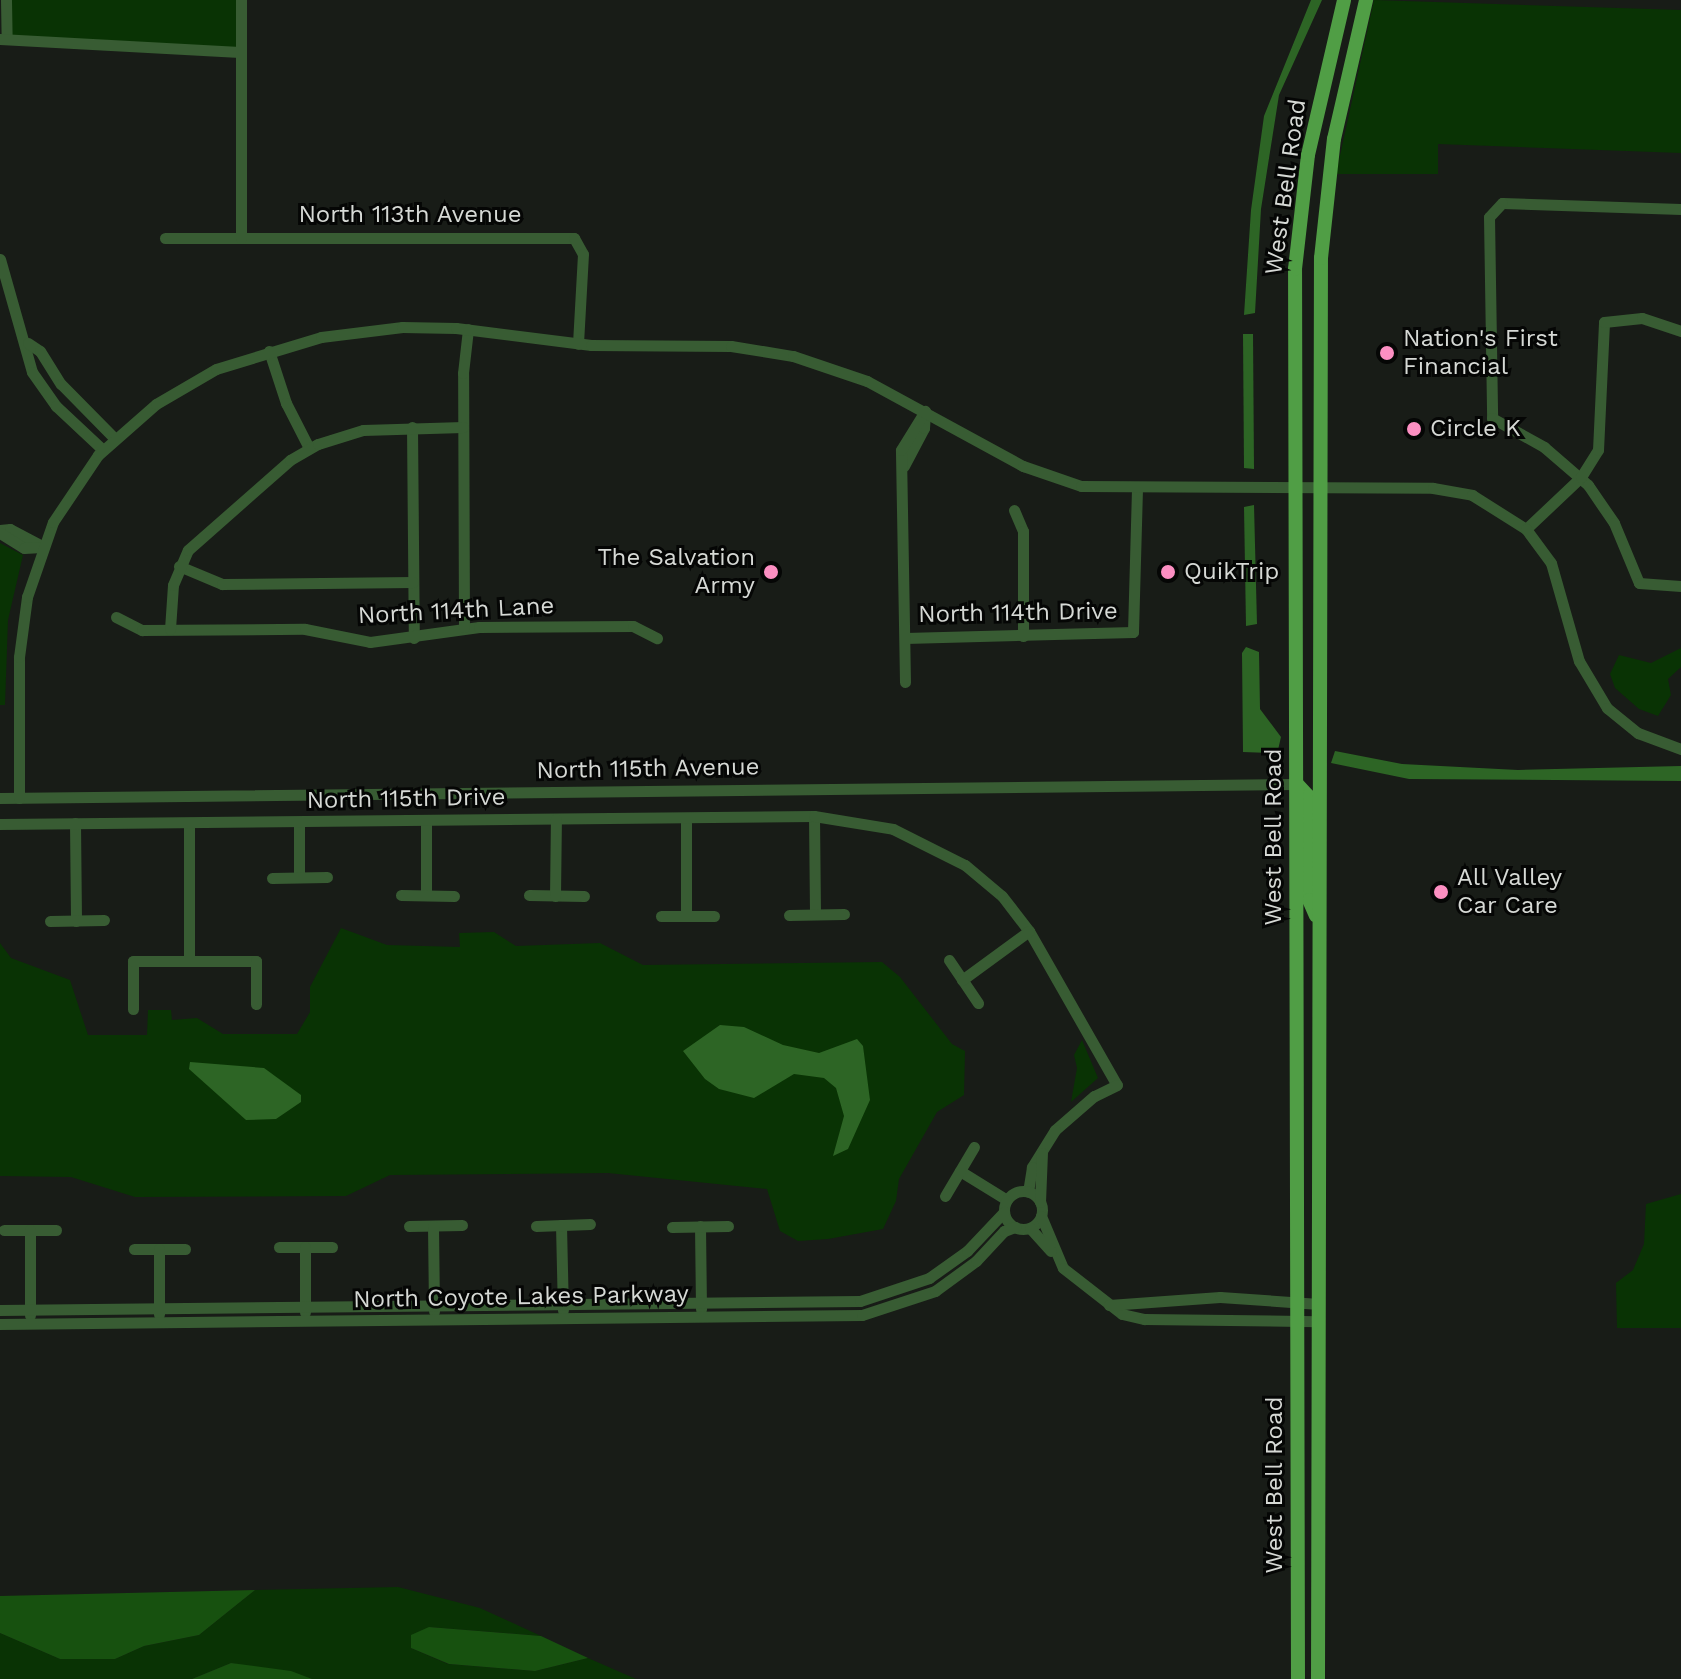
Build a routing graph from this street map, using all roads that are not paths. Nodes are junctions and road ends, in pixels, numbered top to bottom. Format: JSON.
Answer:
{"nodes":[{"id":1,"x":6,"y":0,"type":"edge"},
{"id":2,"x":241,"y":0,"type":"edge"},
{"id":3,"x":1344,"y":0,"type":"edge"},
{"id":4,"x":1366,"y":0,"type":"edge"},
{"id":5,"x":4,"y":39,"type":"edge"},
{"id":6,"x":240,"y":52,"type":"junction"},
{"id":7,"x":1681,"y":209,"type":"edge"},
{"id":8,"x":165,"y":238,"type":"dead end"},
{"id":9,"x":241,"y":238,"type":"junction"},
{"id":10,"x":0,"y":259,"type":"edge"},
{"id":11,"x":468,"y":329,"type":"junction"},
{"id":12,"x":1681,"y":331,"type":"edge"},
{"id":13,"x":28,"y":343,"type":"junction"},
{"id":14,"x":578,"y":344,"type":"junction"},
{"id":15,"x":269,"y":351,"type":"junction"},
{"id":16,"x":925,"y":411,"type":"junction"},
{"id":17,"x":412,"y":427,"type":"junction"},
{"id":18,"x":463,"y":427,"type":"junction"},
{"id":19,"x":114,"y":438,"type":"junction"},
{"id":20,"x":309,"y":448,"type":"junction"},
{"id":21,"x":103,"y":450,"type":"junction"},
{"id":22,"x":1581,"y":477,"type":"junction"},
{"id":23,"x":1293,"y":488,"type":"junction"},
{"id":24,"x":1319,"y":488,"type":"junction"},
{"id":25,"x":1137,"y":489,"type":"junction"},
{"id":26,"x":1014,"y":510,"type":"dead end"},
{"id":27,"x":1526,"y":529,"type":"junction"},
{"id":28,"x":0,"y":531,"type":"edge"},
{"id":29,"x":42,"y":547,"type":"junction"},
{"id":30,"x":179,"y":566,"type":"junction"},
{"id":31,"x":413,"y":582,"type":"junction"},
{"id":32,"x":1681,"y":586,"type":"edge"},
{"id":33,"x":116,"y":617,"type":"dead end"},
{"id":34,"x":464,"y":627,"type":"junction"},
{"id":35,"x":170,"y":629,"type":"junction"},
{"id":36,"x":1023,"y":636,"type":"junction"},
{"id":37,"x":414,"y":638,"type":"junction"},
{"id":38,"x":657,"y":638,"type":"dead end"},
{"id":39,"x":905,"y":638,"type":"junction"},
{"id":40,"x":905,"y":682,"type":"dead end"},
{"id":41,"x":1681,"y":749,"type":"edge"},
{"id":42,"x":1297,"y":784,"type":"junction"},
{"id":43,"x":0,"y":798,"type":"edge"},
{"id":44,"x":19,"y":798,"type":"junction"},
{"id":45,"x":814,"y":816,"type":"junction"},
{"id":46,"x":686,"y":818,"type":"junction"},
{"id":47,"x":556,"y":819,"type":"junction"},
{"id":48,"x":426,"y":820,"type":"junction"},
{"id":49,"x":299,"y":822,"type":"junction"},
{"id":50,"x":75,"y":823,"type":"junction"},
{"id":51,"x":189,"y":823,"type":"junction"},
{"id":52,"x":0,"y":824,"type":"edge"},
{"id":53,"x":299,"y":877,"type":"junction"},
{"id":54,"x":327,"y":877,"type":"dead end"},
{"id":55,"x":272,"y":878,"type":"dead end"},
{"id":56,"x":401,"y":895,"type":"dead end"},
{"id":57,"x":426,"y":895,"type":"junction"},
{"id":58,"x":529,"y":895,"type":"dead end"},
{"id":59,"x":454,"y":896,"type":"dead end"},
{"id":60,"x":555,"y":896,"type":"junction"},
{"id":61,"x":584,"y":896,"type":"dead end"},
{"id":62,"x":815,"y":914,"type":"junction"},
{"id":63,"x":844,"y":914,"type":"dead end"},
{"id":64,"x":789,"y":915,"type":"dead end"},
{"id":65,"x":661,"y":916,"type":"dead end"},
{"id":66,"x":686,"y":916,"type":"junction"},
{"id":67,"x":714,"y":916,"type":"dead end"},
{"id":68,"x":104,"y":920,"type":"dead end"},
{"id":69,"x":50,"y":921,"type":"dead end"},
{"id":70,"x":76,"y":921,"type":"junction"},
{"id":71,"x":1319,"y":921,"type":"junction"},
{"id":72,"x":1029,"y":931,"type":"junction"},
{"id":73,"x":1297,"y":938,"type":"junction"},
{"id":74,"x":949,"y":960,"type":"dead end"},
{"id":75,"x":189,"y":961,"type":"junction"},
{"id":76,"x":962,"y":980,"type":"junction"},
{"id":77,"x":978,"y":1003,"type":"dead end"},
{"id":78,"x":256,"y":1004,"type":"dead end"},
{"id":79,"x":133,"y":1009,"type":"dead end"},
{"id":80,"x":1318,"y":1037,"type":"junction"},
{"id":81,"x":1297,"y":1073,"type":"junction"},
{"id":82,"x":974,"y":1147,"type":"dead end"},
{"id":83,"x":1042,"y":1148,"type":"junction"},
{"id":84,"x":960,"y":1171,"type":"junction"},
{"id":85,"x":1318,"y":1176,"type":"junction"},
{"id":86,"x":1028,"y":1192,"type":"junction"},
{"id":87,"x":945,"y":1196,"type":"dead end"},
{"id":88,"x":1040,"y":1202,"type":"junction"},
{"id":89,"x":1005,"y":1206,"type":"junction"},
{"id":90,"x":1041,"y":1216,"type":"junction"},
{"id":91,"x":590,"y":1224,"type":"dead end"},
{"id":92,"x":462,"y":1225,"type":"dead end"},
{"id":93,"x":561,"y":1225,"type":"junction"},
{"id":94,"x":409,"y":1226,"type":"dead end"},
{"id":95,"x":433,"y":1226,"type":"junction"},
{"id":96,"x":536,"y":1226,"type":"dead end"},
{"id":97,"x":700,"y":1226,"type":"junction"},
{"id":98,"x":728,"y":1226,"type":"dead end"},
{"id":99,"x":672,"y":1227,"type":"dead end"},
{"id":100,"x":1015,"y":1227,"type":"junction"},
{"id":101,"x":1030,"y":1228,"type":"junction"},
{"id":102,"x":4,"y":1230,"type":"dead end"},
{"id":103,"x":30,"y":1230,"type":"junction"},
{"id":104,"x":56,"y":1230,"type":"dead end"},
{"id":105,"x":279,"y":1247,"type":"dead end"},
{"id":106,"x":305,"y":1247,"type":"junction"},
{"id":107,"x":332,"y":1247,"type":"dead end"},
{"id":108,"x":134,"y":1249,"type":"dead end"},
{"id":109,"x":159,"y":1249,"type":"junction"},
{"id":110,"x":185,"y":1249,"type":"dead end"},
{"id":111,"x":1053,"y":1252,"type":"junction"},
{"id":112,"x":1297,"y":1299,"type":"junction"},
{"id":113,"x":701,"y":1304,"type":"junction"},
{"id":114,"x":1319,"y":1304,"type":"junction"},
{"id":115,"x":563,"y":1305,"type":"junction"},
{"id":116,"x":1109,"y":1305,"type":"junction"},
{"id":117,"x":434,"y":1306,"type":"junction"},
{"id":118,"x":305,"y":1307,"type":"junction"},
{"id":119,"x":159,"y":1309,"type":"junction"},
{"id":120,"x":0,"y":1310,"type":"edge"},
{"id":121,"x":30,"y":1310,"type":"junction"},
{"id":122,"x":701,"y":1318,"type":"junction"},
{"id":123,"x":563,"y":1319,"type":"junction"},
{"id":124,"x":1297,"y":1319,"type":"junction"},
{"id":125,"x":434,"y":1320,"type":"junction"},
{"id":126,"x":305,"y":1321,"type":"junction"},
{"id":127,"x":1318,"y":1321,"type":"junction"},
{"id":128,"x":159,"y":1322,"type":"junction"},
{"id":129,"x":30,"y":1323,"type":"junction"},
{"id":130,"x":0,"y":1324,"type":"edge"},
{"id":131,"x":1298,"y":1679,"type":"edge"},
{"id":132,"x":1318,"y":1679,"type":"edge"}],
"edges":[{"from":1,"to":5,"type":"street"},
{"from":2,"to":6,"type":"street"},
{"from":3,"to":23,"type":"main road","name":"West Bell Road"},
{"from":4,"to":24,"type":"main road","name":"West Bell Road"},
{"from":5,"to":6,"type":"street"},
{"from":6,"to":9,"type":"street"},
{"from":7,"to":22,"type":"street"},
{"from":8,"to":9,"type":"street","name":"North 113th Avenue"},
{"from":9,"to":14,"type":"street","name":"North 113th Avenue"},
{"from":10,"to":13,"type":"street"},
{"from":11,"to":14,"type":"street"},
{"from":11,"to":15,"type":"street"},
{"from":11,"to":18,"type":"street"},
{"from":12,"to":22,"type":"street"},
{"from":13,"to":19,"type":"street"},
{"from":13,"to":21,"type":"street"},
{"from":14,"to":16,"type":"street"},
{"from":15,"to":19,"type":"street"},
{"from":15,"to":20,"type":"street"},
{"from":16,"to":25,"type":"street"},
{"from":16,"to":39,"type":"street"},
{"from":17,"to":18,"type":"street"},
{"from":17,"to":20,"type":"street"},
{"from":17,"to":31,"type":"street"},
{"from":18,"to":34,"type":"street"},
{"from":19,"to":21,"type":"street"},
{"from":20,"to":30,"type":"street"},
{"from":21,"to":29,"type":"street"},
{"from":22,"to":27,"type":"street"},
{"from":22,"to":32,"type":"street"},
{"from":23,"to":24,"type":"street"},
{"from":23,"to":25,"type":"street"},
{"from":23,"to":42,"type":"main road","name":"West Bell Road"},
{"from":24,"to":27,"type":"street"},
{"from":24,"to":71,"type":"main road","name":"West Bell Road"},
{"from":25,"to":36,"type":"street","name":"North 114th Drive"},
{"from":26,"to":36,"type":"street"},
{"from":27,"to":41,"type":"street"},
{"from":28,"to":29,"type":"street"},
{"from":29,"to":44,"type":"street"},
{"from":30,"to":31,"type":"street"},
{"from":30,"to":35,"type":"street"},
{"from":31,"to":37,"type":"street"},
{"from":33,"to":35,"type":"street","name":"North 114th Lane"},
{"from":34,"to":37,"type":"street","name":"North 114th Lane"},
{"from":34,"to":38,"type":"street","name":"North 114th Lane"},
{"from":35,"to":37,"type":"street","name":"North 114th Lane"},
{"from":36,"to":39,"type":"street","name":"North 114th Drive"},
{"from":39,"to":40,"type":"street"},
{"from":42,"to":44,"type":"street","name":"North 115th Avenue"},
{"from":42,"to":71,"type":"main road"},
{"from":42,"to":73,"type":"main road","name":"West Bell Road"},
{"from":43,"to":44,"type":"street","name":"North 115th Avenue"},
{"from":45,"to":46,"type":"street","name":"North 115th Drive"},
{"from":45,"to":62,"type":"street"},
{"from":45,"to":72,"type":"street","name":"North 115th Drive"},
{"from":46,"to":47,"type":"street","name":"North 115th Drive"},
{"from":46,"to":66,"type":"street"},
{"from":47,"to":48,"type":"street","name":"North 115th Drive"},
{"from":47,"to":60,"type":"street"},
{"from":48,"to":49,"type":"street","name":"North 115th Drive"},
{"from":48,"to":57,"type":"street"},
{"from":49,"to":51,"type":"street","name":"North 115th Drive"},
{"from":49,"to":53,"type":"street"},
{"from":50,"to":51,"type":"street","name":"North 115th Drive"},
{"from":50,"to":52,"type":"street","name":"North 115th Drive"},
{"from":50,"to":70,"type":"street"},
{"from":51,"to":75,"type":"street"},
{"from":53,"to":54,"type":"street"},
{"from":53,"to":55,"type":"street"},
{"from":56,"to":57,"type":"street"},
{"from":57,"to":59,"type":"street"},
{"from":58,"to":60,"type":"street"},
{"from":60,"to":61,"type":"street"},
{"from":62,"to":63,"type":"street"},
{"from":62,"to":64,"type":"street"},
{"from":65,"to":66,"type":"street"},
{"from":66,"to":67,"type":"street"},
{"from":68,"to":70,"type":"street"},
{"from":69,"to":70,"type":"street"},
{"from":71,"to":80,"type":"main road","name":"West Bell Road"},
{"from":72,"to":76,"type":"street"},
{"from":72,"to":83,"type":"street","name":"North 115th Drive"},
{"from":73,"to":80,"type":"main road"},
{"from":73,"to":81,"type":"main road","name":"West Bell Road"},
{"from":74,"to":76,"type":"street"},
{"from":75,"to":78,"type":"street"},
{"from":75,"to":79,"type":"street"},
{"from":76,"to":77,"type":"street"},
{"from":80,"to":85,"type":"main road","name":"West Bell Road"},
{"from":81,"to":85,"type":"main road"},
{"from":81,"to":112,"type":"main road","name":"West Bell Road"},
{"from":82,"to":84,"type":"street"},
{"from":83,"to":86,"type":"street"},
{"from":83,"to":88,"type":"street"},
{"from":84,"to":87,"type":"street"},
{"from":84,"to":89,"type":"street"},
{"from":85,"to":114,"type":"main road","name":"West Bell Road"},
{"from":86,"to":88,"type":"street"},
{"from":86,"to":89,"type":"street"},
{"from":88,"to":90,"type":"street"},
{"from":89,"to":100,"type":"street"},
{"from":89,"to":113,"type":"street","name":"North Coyote Lakes Parkway"},
{"from":90,"to":101,"type":"street"},
{"from":90,"to":111,"type":"street"},
{"from":91,"to":93,"type":"street"},
{"from":92,"to":95,"type":"street"},
{"from":93,"to":96,"type":"street"},
{"from":93,"to":115,"type":"street"},
{"from":94,"to":95,"type":"street"},
{"from":95,"to":117,"type":"street"},
{"from":97,"to":98,"type":"street"},
{"from":97,"to":99,"type":"street"},
{"from":97,"to":113,"type":"street"},
{"from":100,"to":101,"type":"street"},
{"from":100,"to":122,"type":"street","name":"North Coyote Lakes Parkway"},
{"from":101,"to":111,"type":"street"},
{"from":102,"to":103,"type":"street"},
{"from":103,"to":104,"type":"street"},
{"from":103,"to":121,"type":"street"},
{"from":105,"to":106,"type":"street"},
{"from":106,"to":107,"type":"street"},
{"from":106,"to":118,"type":"street"},
{"from":108,"to":109,"type":"street"},
{"from":109,"to":110,"type":"street"},
{"from":109,"to":119,"type":"street"},
{"from":111,"to":116,"type":"street"},
{"from":112,"to":114,"type":"street"},
{"from":112,"to":116,"type":"street"},
{"from":112,"to":124,"type":"main road","name":"West Bell Road"},
{"from":113,"to":115,"type":"street","name":"North Coyote Lakes Parkway"},
{"from":113,"to":122,"type":"street"},
{"from":114,"to":127,"type":"main road","name":"West Bell Road"},
{"from":115,"to":117,"type":"street","name":"North Coyote Lakes Parkway"},
{"from":115,"to":123,"type":"street"},
{"from":116,"to":124,"type":"street"},
{"from":117,"to":118,"type":"street","name":"North Coyote Lakes Parkway"},
{"from":117,"to":125,"type":"street"},
{"from":118,"to":119,"type":"street","name":"North Coyote Lakes Parkway"},
{"from":118,"to":126,"type":"street"},
{"from":119,"to":121,"type":"street","name":"North Coyote Lakes Parkway"},
{"from":119,"to":128,"type":"street"},
{"from":120,"to":121,"type":"street","name":"North Coyote Lakes Parkway"},
{"from":121,"to":129,"type":"street"},
{"from":122,"to":123,"type":"street","name":"North Coyote Lakes Parkway"},
{"from":123,"to":125,"type":"street","name":"North Coyote Lakes Parkway"},
{"from":124,"to":127,"type":"street"},
{"from":124,"to":131,"type":"main road","name":"West Bell Road"},
{"from":125,"to":126,"type":"street","name":"North Coyote Lakes Parkway"},
{"from":126,"to":128,"type":"street","name":"North Coyote Lakes Parkway"},
{"from":127,"to":132,"type":"main road","name":"West Bell Road"},
{"from":128,"to":129,"type":"street","name":"North Coyote Lakes Parkway"},
{"from":129,"to":130,"type":"street","name":"North Coyote Lakes Parkway"}]}
